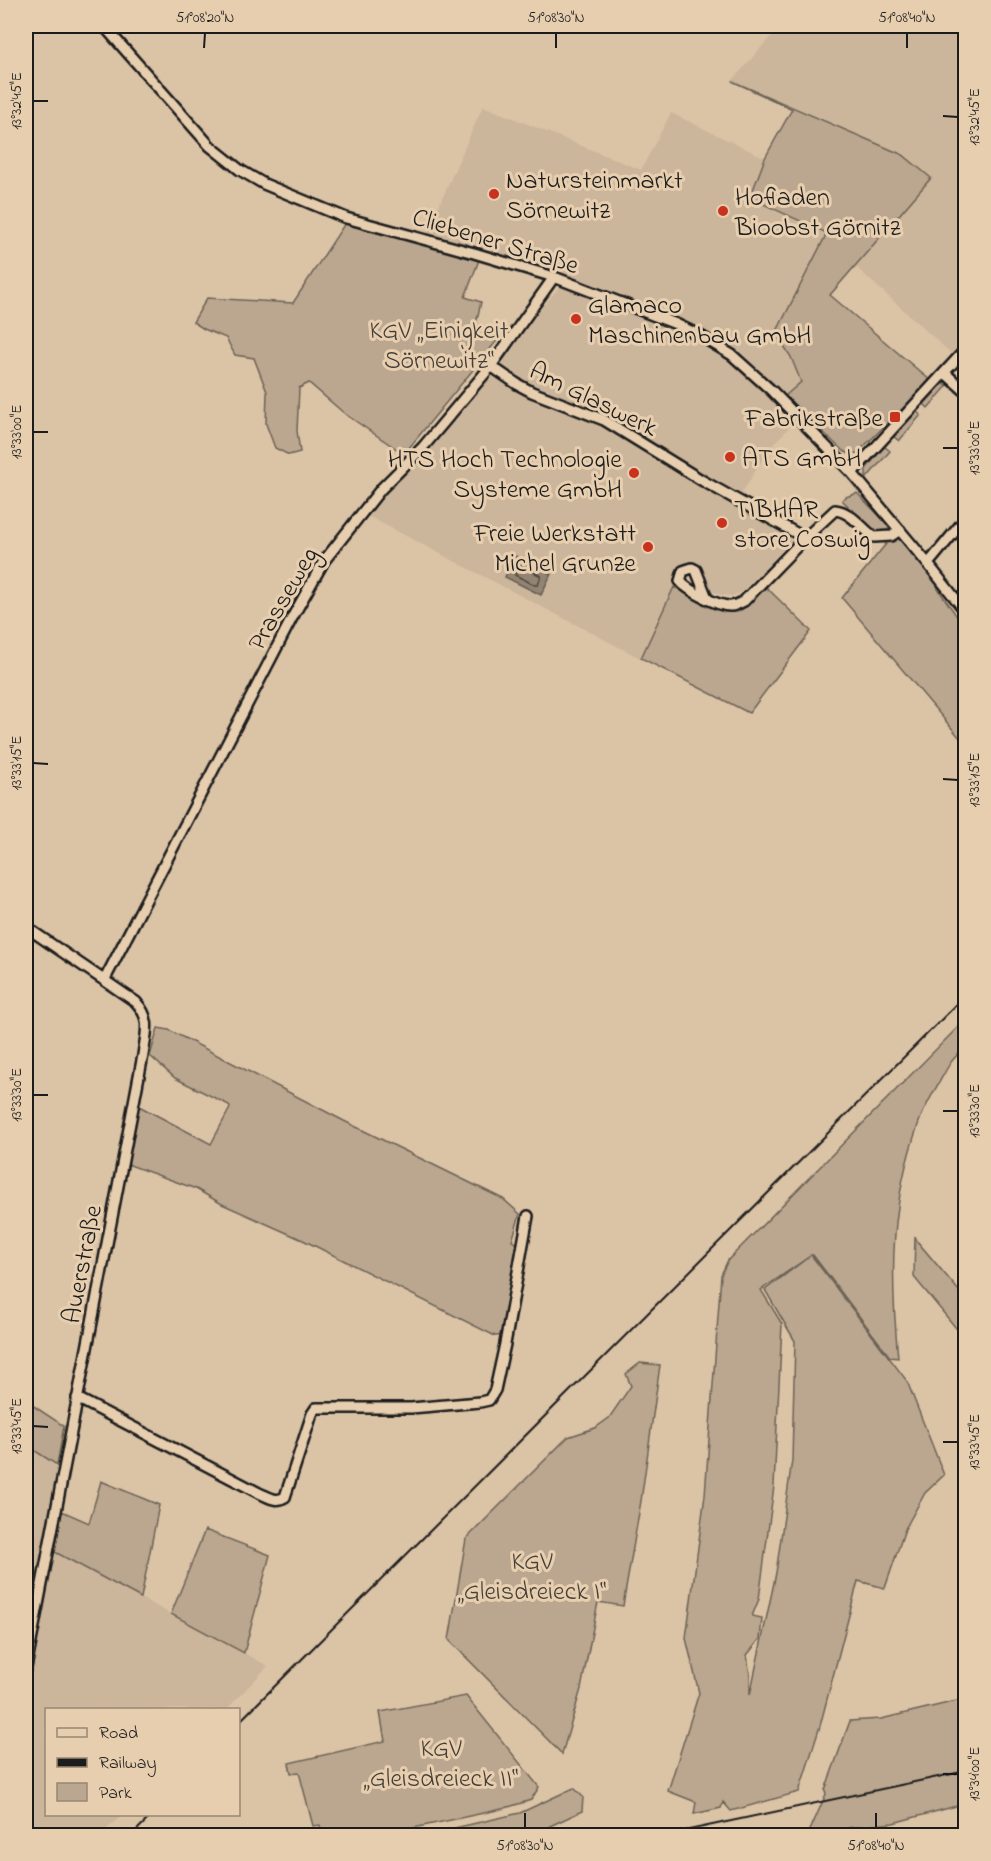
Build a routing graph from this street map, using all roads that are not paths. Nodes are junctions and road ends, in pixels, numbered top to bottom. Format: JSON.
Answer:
{"nodes":[{"id":1,"x":104,"y":26,"type":"edge"},
{"id":2,"x":554,"y":277,"type":"junction"},
{"id":3,"x":966,"y":349,"type":"edge"},
{"id":4,"x":490,"y":366,"type":"junction"},
{"id":5,"x":945,"y":373,"type":"junction"},
{"id":6,"x":966,"y":392,"type":"edge"},
{"id":7,"x":852,"y":473,"type":"junction"},
{"id":8,"x":966,"y":518,"type":"edge"},
{"id":9,"x":900,"y":530,"type":"junction"},
{"id":10,"x":805,"y":538,"type":"junction"},
{"id":11,"x":928,"y":564,"type":"junction"},
{"id":12,"x":706,"y":598,"type":"dead end"},
{"id":13,"x":966,"y":612,"type":"edge"},
{"id":14,"x":26,"y":927,"type":"edge"},
{"id":15,"x":105,"y":979,"type":"junction"},
{"id":16,"x":528,"y":1216,"type":"dead end"},
{"id":17,"x":77,"y":1398,"type":"junction"},
{"id":18,"x":26,"y":1668,"type":"edge"}],
"edges":[{"from":1,"to":2,"type":"street","name":"Cliebener Straße"},
{"from":2,"to":4,"type":"street","name":"Prasseweg"},
{"from":2,"to":7,"type":"street","name":"Cliebener Straße"},
{"from":3,"to":5,"type":"street"},
{"from":4,"to":10,"type":"street","name":"Am Glaswerk"},
{"from":4,"to":15,"type":"street","name":"Prasseweg"},
{"from":5,"to":6,"type":"street"},
{"from":5,"to":7,"type":"street"},
{"from":7,"to":9,"type":"street","name":"Cliebener Straße"},
{"from":8,"to":11,"type":"street"},
{"from":9,"to":10,"type":"street"},
{"from":9,"to":11,"type":"street","name":"Cliebener Straße"},
{"from":10,"to":12,"type":"street"},
{"from":11,"to":13,"type":"street","name":"Cliebener Straße"},
{"from":14,"to":15,"type":"street","name":"Auerstraße"},
{"from":15,"to":17,"type":"street","name":"Auerstraße"},
{"from":16,"to":17,"type":"street"},
{"from":17,"to":18,"type":"street","name":"Auerstraße"}]}
